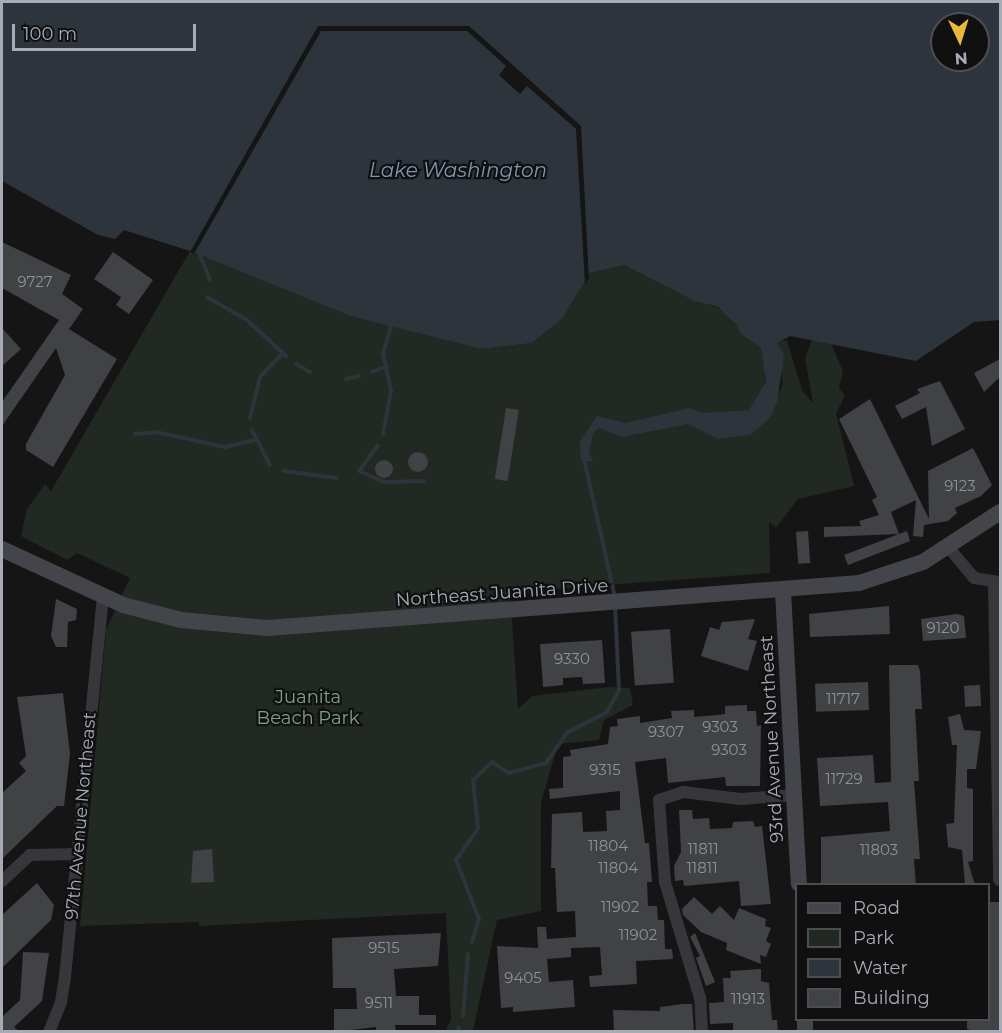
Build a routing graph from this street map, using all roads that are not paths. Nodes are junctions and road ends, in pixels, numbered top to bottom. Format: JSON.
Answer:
{"nodes":[{"id":1,"x":1000,"y":512,"type":"edge"},
{"id":2,"x":950,"y":548,"type":"junction"},
{"id":3,"x":2,"y":549,"type":"edge"},
{"id":4,"x":998,"y":583,"type":"edge"},
{"id":5,"x":783,"y":592,"type":"junction"},
{"id":6,"x":103,"y":598,"type":"junction"},
{"id":7,"x":795,"y":795,"type":"junction"},
{"id":8,"x":78,"y":854,"type":"junction"},
{"id":9,"x":999,"y":880,"type":"dead end"},
{"id":10,"x":2,"y":881,"type":"edge"},
{"id":11,"x":799,"y":883,"type":"edge"},
{"id":12,"x":49,"y":1032,"type":"edge"},
{"id":13,"x":702,"y":1032,"type":"edge"}],
"edges":[{"from":1,"to":2,"type":"main road","name":"Northeast Juanita Drive"},
{"from":2,"to":4,"type":"street"},
{"from":2,"to":5,"type":"main road","name":"Northeast Juanita Drive"},
{"from":3,"to":6,"type":"main road","name":"Northeast Juanita Drive"},
{"from":4,"to":9,"type":"street"},
{"from":5,"to":6,"type":"main road","name":"Northeast Juanita Drive"},
{"from":5,"to":7,"type":"main road","name":"93rd Avenue Northeast"},
{"from":6,"to":8,"type":"street","name":"97th Avenue Northeast"},
{"from":7,"to":11,"type":"main road","name":"93rd Avenue Northeast"},
{"from":7,"to":13,"type":"street"},
{"from":8,"to":10,"type":"street"},
{"from":8,"to":12,"type":"street","name":"97th Avenue Northeast"}]}
